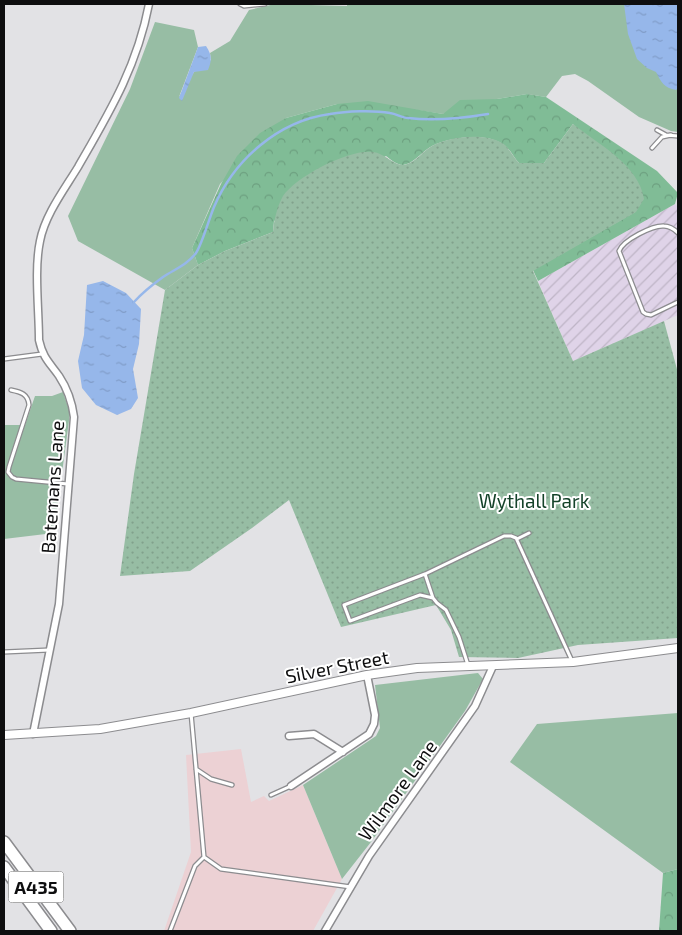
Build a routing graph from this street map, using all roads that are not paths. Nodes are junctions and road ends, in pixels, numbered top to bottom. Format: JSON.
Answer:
{"nodes":[{"id":1,"x":148,"y":4,"type":"edge"},
{"id":2,"x":240,"y":4,"type":"edge"},
{"id":3,"x":265,"y":4,"type":"edge"},
{"id":4,"x":657,"y":130,"type":"dead end"},
{"id":5,"x":671,"y":135,"type":"junction"},
{"id":6,"x":678,"y":136,"type":"edge"},
{"id":7,"x":652,"y":148,"type":"dead end"},
{"id":8,"x":678,"y":233,"type":"edge"},
{"id":9,"x":678,"y":302,"type":"edge"},
{"id":10,"x":42,"y":354,"type":"junction"},
{"id":11,"x":4,"y":359,"type":"edge"},
{"id":12,"x":11,"y":390,"type":"dead end"},
{"id":13,"x":68,"y":484,"type":"junction"},
{"id":14,"x":529,"y":533,"type":"dead end"},
{"id":15,"x":517,"y":539,"type":"junction"},
{"id":16,"x":425,"y":574,"type":"junction"},
{"id":17,"x":433,"y":598,"type":"junction"},
{"id":18,"x":678,"y":648,"type":"edge"},
{"id":19,"x":50,"y":650,"type":"junction"},
{"id":20,"x":4,"y":652,"type":"edge"},
{"id":21,"x":573,"y":662,"type":"junction"},
{"id":22,"x":468,"y":665,"type":"junction"},
{"id":23,"x":494,"y":666,"type":"junction"},
{"id":24,"x":367,"y":675,"type":"junction"},
{"id":25,"x":191,"y":713,"type":"junction"},
{"id":26,"x":33,"y":734,"type":"junction"},
{"id":27,"x":4,"y":736,"type":"edge"},
{"id":28,"x":288,"y":736,"type":"dead end"},
{"id":29,"x":343,"y":752,"type":"junction"},
{"id":30,"x":196,"y":769,"type":"junction"},
{"id":31,"x":232,"y":785,"type":"dead end"},
{"id":32,"x":292,"y":786,"type":"joint"},
{"id":33,"x":271,"y":796,"type":"dead end"},
{"id":34,"x":4,"y":842,"type":"edge"},
{"id":35,"x":204,"y":858,"type":"junction"},
{"id":36,"x":4,"y":867,"type":"edge"},
{"id":37,"x":352,"y":887,"type":"junction"},
{"id":38,"x":51,"y":931,"type":"edge"},
{"id":39,"x":70,"y":931,"type":"edge"},
{"id":40,"x":170,"y":931,"type":"edge"},
{"id":41,"x":325,"y":931,"type":"edge"}],
"edges":[{"from":1,"to":10,"type":"street","name":"Batemans Lane"},
{"from":2,"to":3,"type":"lane"},
{"from":4,"to":5,"type":"lane"},
{"from":5,"to":6,"type":"lane"},
{"from":5,"to":7,"type":"lane"},
{"from":8,"to":9,"type":"lane"},
{"from":10,"to":11,"type":"lane"},
{"from":10,"to":13,"type":"street","name":"Batemans Lane"},
{"from":12,"to":13,"type":"lane"},
{"from":13,"to":19,"type":"street","name":"Batemans Lane"},
{"from":14,"to":15,"type":"lane"},
{"from":15,"to":16,"type":"lane"},
{"from":15,"to":21,"type":"lane"},
{"from":16,"to":17,"type":"lane"},
{"from":16,"to":17,"type":"lane"},
{"from":17,"to":22,"type":"lane"},
{"from":18,"to":21,"type":"street","name":"Silver Street"},
{"from":19,"to":20,"type":"lane"},
{"from":19,"to":26,"type":"street","name":"Batemans Lane"},
{"from":21,"to":23,"type":"street","name":"Silver Street"},
{"from":22,"to":23,"type":"street","name":"Silver Street"},
{"from":22,"to":24,"type":"street","name":"Silver Street"},
{"from":23,"to":37,"type":"street","name":"Wilmore Lane"},
{"from":24,"to":25,"type":"street","name":"Silver Street"},
{"from":24,"to":29,"type":"street"},
{"from":25,"to":26,"type":"street","name":"Silver Street"},
{"from":25,"to":30,"type":"lane"},
{"from":26,"to":27,"type":"street","name":"Silver Street"},
{"from":28,"to":29,"type":"street"},
{"from":29,"to":32,"type":"street"},
{"from":30,"to":31,"type":"lane"},
{"from":30,"to":35,"type":"lane"},
{"from":32,"to":33,"type":"lane"},
{"from":34,"to":39,"type":"highway","number":"A435"},
{"from":35,"to":37,"type":"lane"},
{"from":35,"to":40,"type":"lane"},
{"from":36,"to":38,"type":"highway","number":"A435"},
{"from":37,"to":41,"type":"street","name":"Wilmore Lane"}]}
